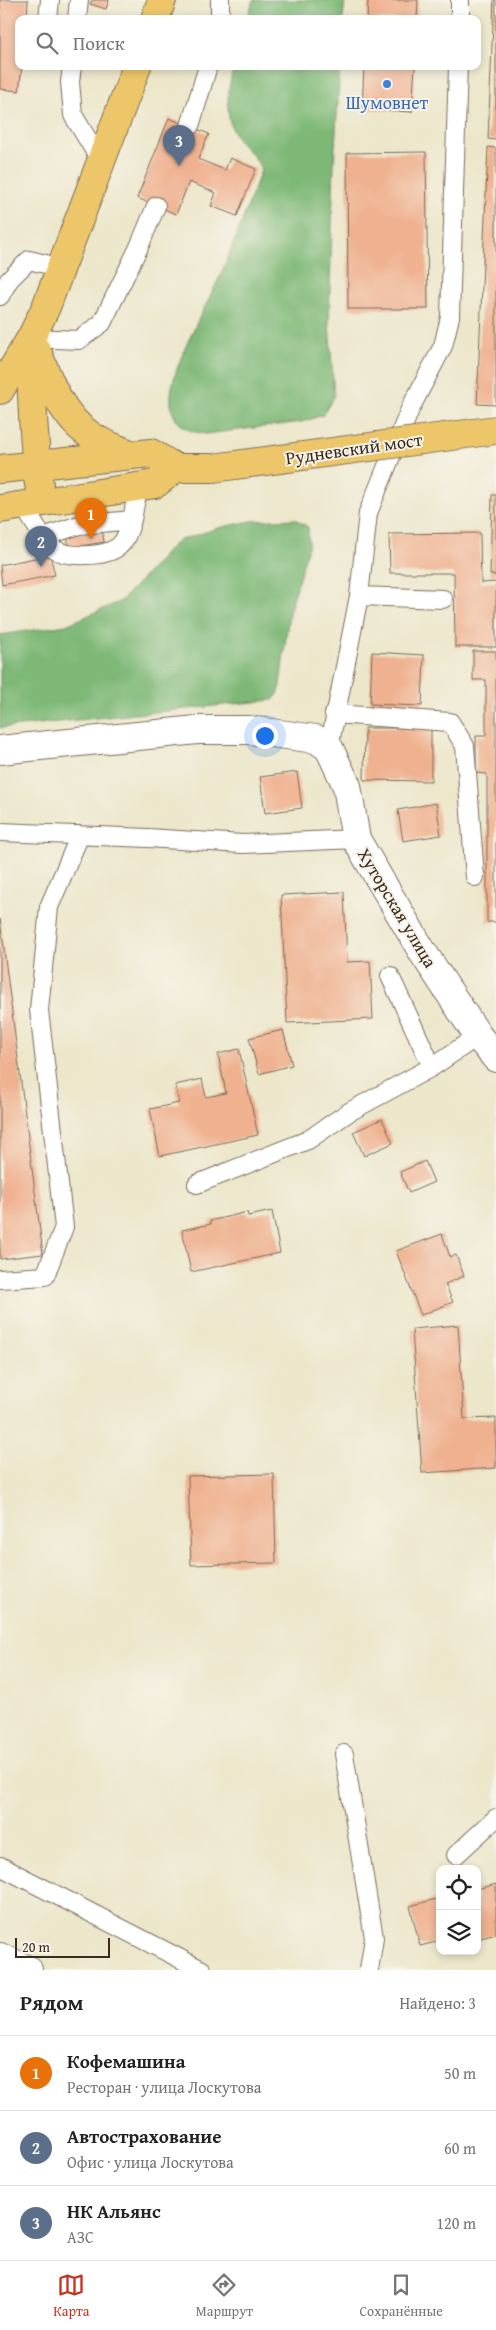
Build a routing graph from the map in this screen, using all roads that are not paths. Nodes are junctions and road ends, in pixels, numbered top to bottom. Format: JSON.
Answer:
{"nodes":[{"id":1,"x":50,"y":0,"type":"edge"},
{"id":2,"x":79,"y":0,"type":"edge"},
{"id":3,"x":162,"y":0,"type":"edge"},
{"id":4,"x":220,"y":0,"type":"edge"},
{"id":5,"x":460,"y":0,"type":"edge"},
{"id":6,"x":48,"y":15,"type":"edge"},
{"id":7,"x":77,"y":15,"type":"edge"},
{"id":8,"x":156,"y":15,"type":"edge"},
{"id":9,"x":220,"y":15,"type":"edge"},
{"id":10,"x":460,"y":15,"type":"edge"},
{"id":11,"x":136,"y":70,"type":"edge"},
{"id":12,"x":207,"y":70,"type":"edge"},
{"id":13,"x":458,"y":70,"type":"edge"},
{"id":14,"x":68,"y":72,"type":"edge"},
{"id":15,"x":190,"y":126,"type":"dead end"},
{"id":16,"x":103,"y":158,"type":"junction"},
{"id":17,"x":156,"y":206,"type":"dead end"},
{"id":18,"x":62,"y":268,"type":"junction"},
{"id":19,"x":0,"y":296,"type":"edge"},
{"id":20,"x":31,"y":338,"type":"junction"},
{"id":21,"x":0,"y":390,"type":"edge"},
{"id":22,"x":496,"y":430,"type":"edge"},
{"id":23,"x":132,"y":455,"type":"junction"},
{"id":24,"x":35,"y":465,"type":"junction"},
{"id":25,"x":176,"y":468,"type":"junction"},
{"id":26,"x":0,"y":469,"type":"edge"},
{"id":27,"x":138,"y":488,"type":"junction"},
{"id":28,"x":23,"y":506,"type":"edge"},
{"id":29,"x":132,"y":520,"type":"junction"},
{"id":30,"x":43,"y":537,"type":"junction"},
{"id":31,"x":359,"y":596,"type":"junction"},
{"id":32,"x":443,"y":599,"type":"dead end"},
{"id":33,"x":334,"y":714,"type":"junction"},
{"id":34,"x":329,"y":748,"type":"junction"},
{"id":35,"x":0,"y":750,"type":"edge"},
{"id":36,"x":0,"y":832,"type":"edge"},
{"id":37,"x":80,"y":835,"type":"junction"},
{"id":38,"x":356,"y":839,"type":"junction"},
{"id":39,"x":475,"y":877,"type":"dead end"},
{"id":40,"x":390,"y":976,"type":"dead end"},
{"id":41,"x":478,"y":1036,"type":"junction"},
{"id":42,"x":496,"y":1058,"type":"edge"},
{"id":43,"x":432,"y":1067,"type":"junction"},
{"id":44,"x":197,"y":1184,"type":"dead end"},
{"id":45,"x":0,"y":1278,"type":"edge"},
{"id":46,"x":344,"y":1754,"type":"dead end"},
{"id":47,"x":496,"y":1818,"type":"edge"},
{"id":48,"x":456,"y":1855,"type":"dead end"},
{"id":49,"x":0,"y":1866,"type":"edge"},
{"id":50,"x":0,"y":1956,"type":"edge"},
{"id":51,"x":28,"y":1970,"type":"edge"},
{"id":52,"x":202,"y":1970,"type":"edge"},
{"id":53,"x":369,"y":1970,"type":"edge"}],
"edges":[{"from":1,"to":6,"type":"lane"},
{"from":2,"to":7,"type":"lane"},
{"from":3,"to":8,"type":"main road"},
{"from":4,"to":9,"type":"lane"},
{"from":5,"to":10,"type":"lane"},
{"from":11,"to":16,"type":"main road"},
{"from":12,"to":15,"type":"lane"},
{"from":13,"to":31,"type":"lane"},
{"from":14,"to":16,"type":"lane"},
{"from":16,"to":18,"type":"main road"},
{"from":17,"to":20,"type":"lane"},
{"from":18,"to":19,"type":"lane"},
{"from":18,"to":20,"type":"main road"},
{"from":20,"to":21,"type":"main road"},
{"from":20,"to":23,"type":"main road"},
{"from":20,"to":24,"type":"main road"},
{"from":22,"to":25,"type":"main road","name":"Рудневский мост","bridge":true},
{"from":23,"to":24,"type":"main road"},
{"from":23,"to":25,"type":"main road"},
{"from":24,"to":26,"type":"main road"},
{"from":24,"to":28,"type":"main road"},
{"from":25,"to":27,"type":"main road"},
{"from":27,"to":28,"type":"main road"},
{"from":27,"to":29,"type":"lane"},
{"from":28,"to":30,"type":"lane"},
{"from":29,"to":30,"type":"lane"},
{"from":29,"to":30,"type":"lane"},
{"from":31,"to":32,"type":"lane"},
{"from":31,"to":33,"type":"lane"},
{"from":33,"to":34,"type":"lane"},
{"from":33,"to":39,"type":"lane"},
{"from":34,"to":35,"type":"street"},
{"from":34,"to":38,"type":"street","name":"Хуторская улица"},
{"from":36,"to":37,"type":"lane"},
{"from":37,"to":38,"type":"lane"},
{"from":37,"to":45,"type":"lane"},
{"from":38,"to":41,"type":"street","name":"Хуторская улица"},
{"from":40,"to":43,"type":"lane"},
{"from":41,"to":42,"type":"street","name":"Хуторская улица"},
{"from":41,"to":43,"type":"lane"},
{"from":43,"to":44,"type":"lane"},
{"from":46,"to":53,"type":"lane"},
{"from":47,"to":48,"type":"lane"},
{"from":49,"to":52,"type":"lane"},
{"from":50,"to":51,"type":"street"}]}
